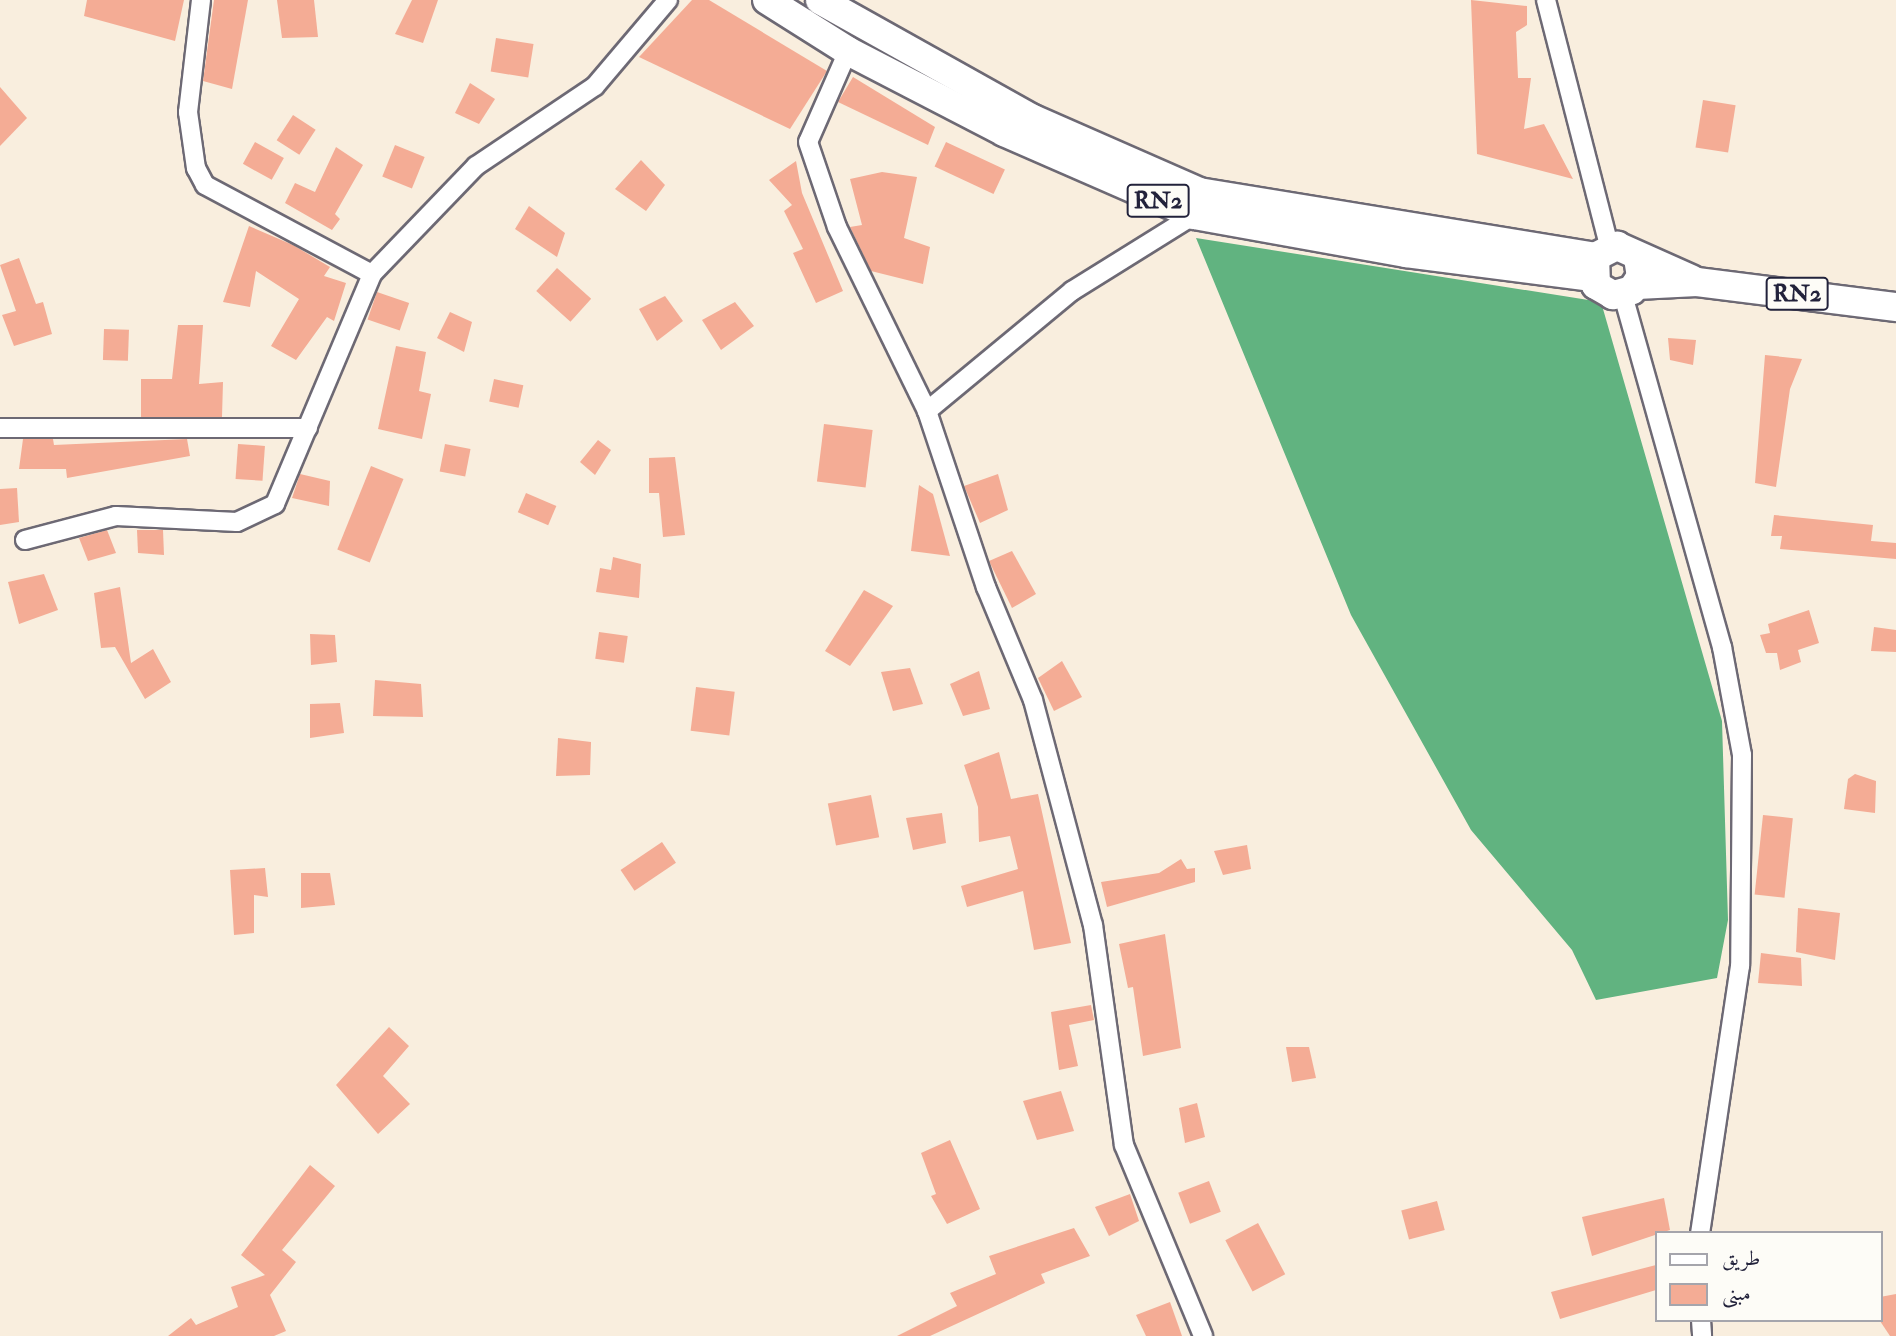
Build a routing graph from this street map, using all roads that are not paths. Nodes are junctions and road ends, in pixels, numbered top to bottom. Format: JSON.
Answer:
{"nodes":[{"id":1,"x":201,"y":0,"type":"edge"},
{"id":2,"x":668,"y":0,"type":"edge"},
{"id":3,"x":767,"y":0,"type":"edge"},
{"id":4,"x":820,"y":0,"type":"edge"},
{"id":5,"x":1546,"y":0,"type":"edge"},
{"id":6,"x":848,"y":51,"type":"junction"},
{"id":7,"x":1194,"y":215,"type":"junction"},
{"id":8,"x":1599,"y":260,"type":"junction"},
{"id":9,"x":372,"y":274,"type":"junction"},
{"id":10,"x":1632,"y":279,"type":"junction"},
{"id":11,"x":1896,"y":307,"type":"edge"},
{"id":12,"x":927,"y":411,"type":"junction"},
{"id":13,"x":0,"y":428,"type":"edge"},
{"id":14,"x":308,"y":428,"type":"junction"},
{"id":15,"x":25,"y":540,"type":"dead end"},
{"id":16,"x":1700,"y":1231,"type":"edge"},
{"id":17,"x":1203,"y":1336,"type":"edge"}],
"edges":[{"from":1,"to":9,"type":"street"},
{"from":2,"to":9,"type":"street"},
{"from":3,"to":6,"type":"highway","number":"RN2"},
{"from":4,"to":8,"type":"highway","number":"RN2"},
{"from":5,"to":8,"type":"street"},
{"from":6,"to":7,"type":"highway","number":"RN2"},
{"from":6,"to":12,"type":"street"},
{"from":7,"to":8,"type":"highway","number":"RN2"},
{"from":7,"to":12,"type":"street"},
{"from":8,"to":10,"type":"highway","number":"RN2"},
{"from":8,"to":10,"type":"highway","number":"RN2"},
{"from":9,"to":14,"type":"street"},
{"from":10,"to":11,"type":"highway","number":"RN2"},
{"from":10,"to":16,"type":"street"},
{"from":12,"to":17,"type":"street"},
{"from":13,"to":14,"type":"street"},
{"from":14,"to":15,"type":"street"}]}
